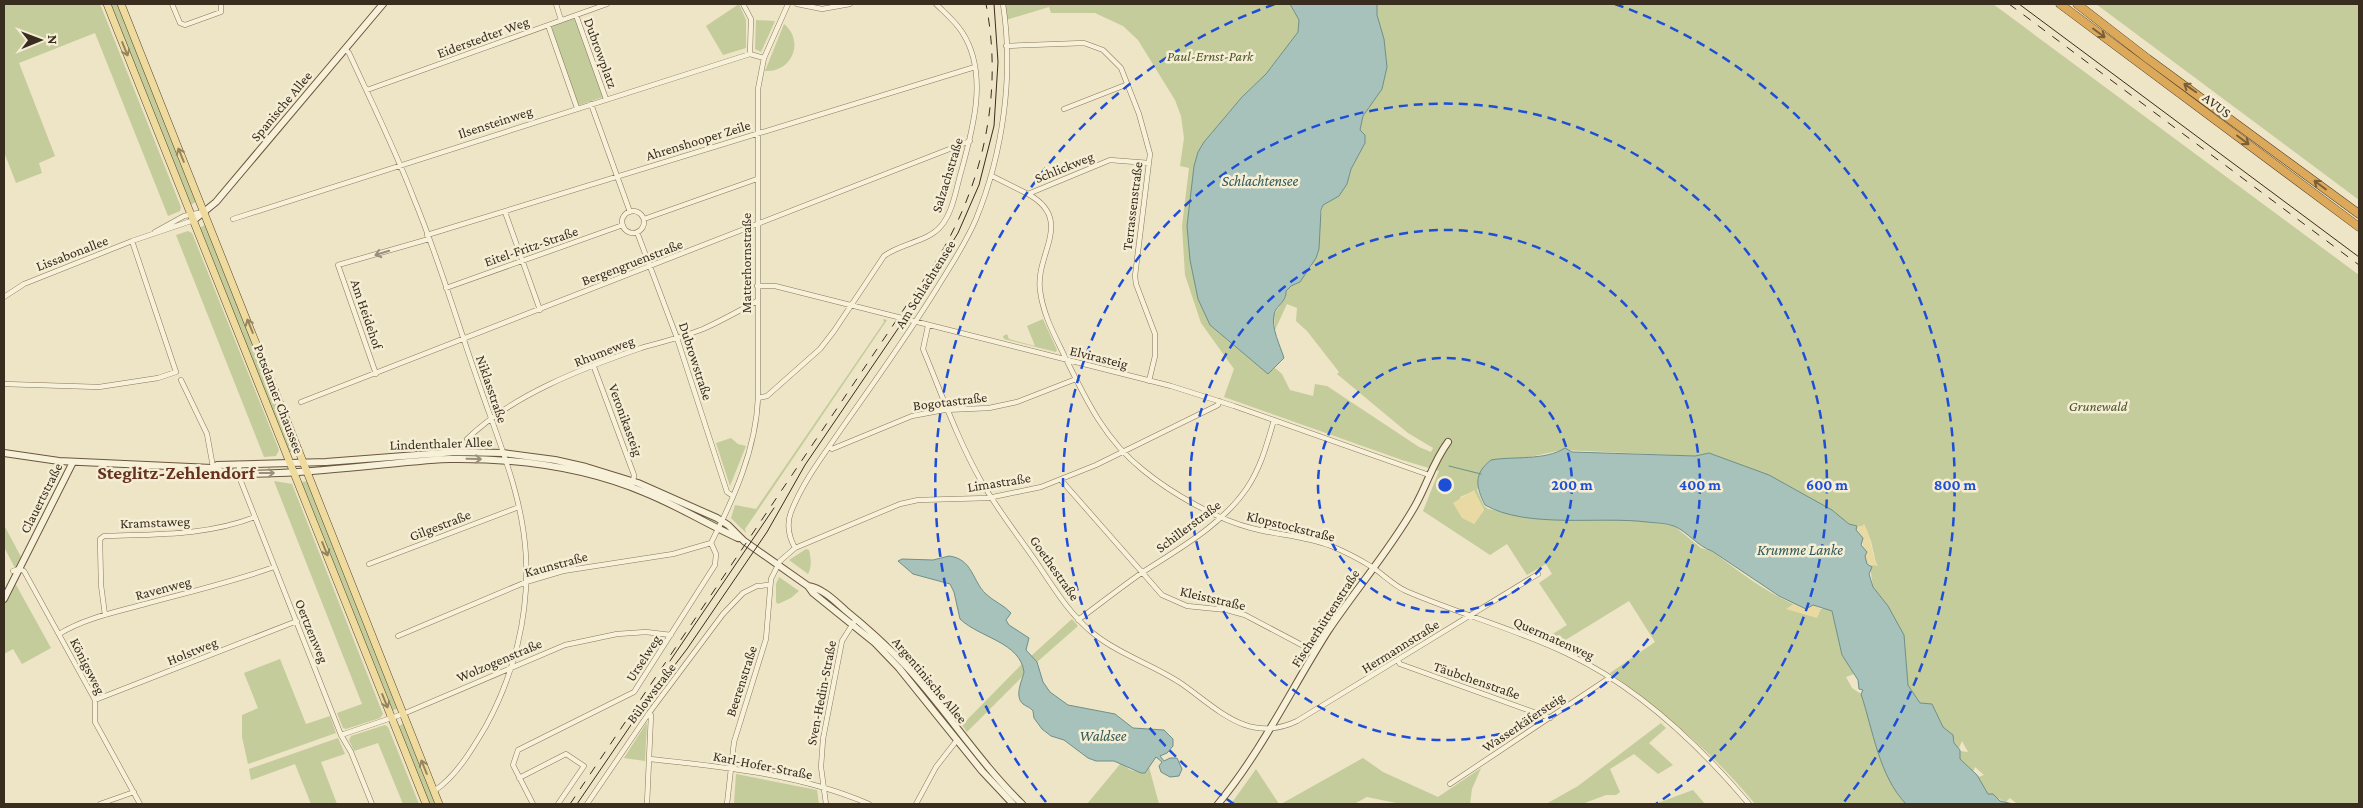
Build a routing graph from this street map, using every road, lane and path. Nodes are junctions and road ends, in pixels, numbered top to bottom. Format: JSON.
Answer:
{"nodes":[{"id":1,"x":107,"y":4,"type":"edge"},
{"id":2,"x":121,"y":4,"type":"edge"},
{"id":3,"x":172,"y":4,"type":"edge"},
{"id":4,"x":220,"y":4,"type":"edge"},
{"id":5,"x":383,"y":4,"type":"edge"},
{"id":6,"x":556,"y":4,"type":"edge"},
{"id":7,"x":607,"y":4,"type":"edge"},
{"id":8,"x":743,"y":4,"type":"edge"},
{"id":9,"x":788,"y":4,"type":"edge"},
{"id":10,"x":797,"y":4,"type":"edge"},
{"id":11,"x":850,"y":4,"type":"edge"},
{"id":12,"x":936,"y":4,"type":"edge"},
{"id":13,"x":1003,"y":4,"type":"edge"},
{"id":14,"x":2060,"y":4,"type":"edge"},
{"id":15,"x":2077,"y":4,"type":"edge"},
{"id":16,"x":576,"y":15,"type":"junction"},
{"id":17,"x":561,"y":20,"type":"junction"},
{"id":18,"x":548,"y":25,"type":"junction"},
{"id":19,"x":1006,"y":46,"type":"junction"},
{"id":20,"x":345,"y":49,"type":"junction"},
{"id":21,"x":750,"y":54,"type":"junction"},
{"id":22,"x":764,"y":58,"type":"junction"},
{"id":23,"x":975,"y":67,"type":"junction"},
{"id":24,"x":1128,"y":84,"type":"junction"},
{"id":25,"x":367,"y":90,"type":"junction"},
{"id":26,"x":606,"y":99,"type":"junction"},
{"id":27,"x":591,"y":104,"type":"junction"},
{"id":28,"x":577,"y":108,"type":"junction"},
{"id":29,"x":1064,"y":109,"type":"dead end"},
{"id":30,"x":757,"y":134,"type":"junction"},
{"id":31,"x":970,"y":141,"type":"junction"},
{"id":32,"x":1149,"y":162,"type":"junction"},
{"id":33,"x":399,"y":165,"type":"junction"},
{"id":34,"x":992,"y":176,"type":"junction"},
{"id":35,"x":618,"y":177,"type":"junction"},
{"id":36,"x":757,"y":179,"type":"junction"},
{"id":37,"x":1028,"y":194,"type":"junction"},
{"id":38,"x":204,"y":212,"type":"junction"},
{"id":39,"x":505,"y":212,"type":"junction"},
{"id":40,"x":630,"y":212,"type":"junction"},
{"id":41,"x":2359,"y":214,"type":"edge"},
{"id":42,"x":193,"y":217,"type":"junction"},
{"id":43,"x":644,"y":218,"type":"junction"},
{"id":44,"x":233,"y":219,"type":"dead end"},
{"id":45,"x":623,"y":225,"type":"junction"},
{"id":46,"x":757,"y":225,"type":"junction"},
{"id":47,"x":2359,"y":227,"type":"edge"},
{"id":48,"x":637,"y":232,"type":"junction"},
{"id":49,"x":428,"y":237,"type":"junction"},
{"id":50,"x":132,"y":241,"type":"junction"},
{"id":51,"x":522,"y":261,"type":"junction"},
{"id":52,"x":650,"y":266,"type":"junction"},
{"id":53,"x":757,"y":286,"type":"junction"},
{"id":54,"x":446,"y":288,"type":"junction"},
{"id":55,"x":4,"y":297,"type":"edge"},
{"id":56,"x":757,"y":301,"type":"junction"},
{"id":57,"x":852,"y":306,"type":"junction"},
{"id":58,"x":540,"y":310,"type":"junction"},
{"id":59,"x":916,"y":322,"type":"junction"},
{"id":60,"x":928,"y":326,"type":"junction"},
{"id":61,"x":677,"y":338,"type":"junction"},
{"id":62,"x":464,"y":339,"type":"junction"},
{"id":63,"x":1067,"y":360,"type":"junction"},
{"id":64,"x":594,"y":367,"type":"junction"},
{"id":65,"x":376,"y":374,"type":"junction"},
{"id":66,"x":1076,"y":379,"type":"junction"},
{"id":67,"x":181,"y":380,"type":"dead end"},
{"id":68,"x":1149,"y":381,"type":"junction"},
{"id":69,"x":4,"y":384,"type":"edge"},
{"id":70,"x":758,"y":398,"type":"junction"},
{"id":71,"x":1219,"y":401,"type":"junction"},
{"id":72,"x":301,"y":402,"type":"dead end"},
{"id":73,"x":949,"y":410,"type":"junction"},
{"id":74,"x":491,"y":419,"type":"junction"},
{"id":75,"x":1274,"y":420,"type":"junction"},
{"id":76,"x":468,"y":439,"type":"dead end"},
{"id":77,"x":1448,"y":442,"type":"dead end"},
{"id":78,"x":829,"y":447,"type":"junction"},
{"id":79,"x":1122,"y":452,"type":"junction"},
{"id":80,"x":503,"y":453,"type":"junction"},
{"id":81,"x":4,"y":454,"type":"edge"},
{"id":82,"x":506,"y":460,"type":"junction"},
{"id":83,"x":73,"y":462,"type":"junction"},
{"id":84,"x":290,"y":462,"type":"junction"},
{"id":85,"x":305,"y":462,"type":"junction"},
{"id":86,"x":239,"y":464,"type":"junction"},
{"id":87,"x":213,"y":468,"type":"junction"},
{"id":88,"x":308,"y":472,"type":"junction"},
{"id":89,"x":240,"y":473,"type":"junction"},
{"id":90,"x":294,"y":473,"type":"junction"},
{"id":91,"x":1429,"y":475,"type":"junction"},
{"id":92,"x":1061,"y":480,"type":"junction"},
{"id":93,"x":633,"y":482,"type":"junction"},
{"id":94,"x":734,"y":496,"type":"junction"},
{"id":95,"x":992,"y":497,"type":"junction"},
{"id":96,"x":519,"y":507,"type":"junction"},
{"id":97,"x":255,"y":517,"type":"junction"},
{"id":98,"x":1222,"y":517,"type":"junction"},
{"id":99,"x":722,"y":521,"type":"junction"},
{"id":100,"x":718,"y":528,"type":"junction"},
{"id":101,"x":741,"y":539,"type":"junction"},
{"id":102,"x":711,"y":543,"type":"junction"},
{"id":103,"x":795,"y":548,"type":"junction"},
{"id":104,"x":369,"y":564,"type":"dead end"},
{"id":105,"x":777,"y":565,"type":"junction"},
{"id":106,"x":274,"y":566,"type":"junction"},
{"id":107,"x":1372,"y":568,"type":"junction"},
{"id":108,"x":16,"y":570,"type":"junction"},
{"id":109,"x":1141,"y":574,"type":"junction"},
{"id":110,"x":1538,"y":574,"type":"dead end"},
{"id":111,"x":526,"y":582,"type":"junction"},
{"id":112,"x":769,"y":585,"type":"junction"},
{"id":113,"x":4,"y":599,"type":"edge"},
{"id":114,"x":105,"y":614,"type":"junction"},
{"id":115,"x":1471,"y":615,"type":"junction"},
{"id":116,"x":1078,"y":620,"type":"junction"},
{"id":117,"x":296,"y":621,"type":"junction"},
{"id":118,"x":854,"y":622,"type":"junction"},
{"id":119,"x":59,"y":634,"type":"junction"},
{"id":120,"x":672,"y":635,"type":"junction"},
{"id":121,"x":398,"y":636,"type":"dead end"},
{"id":122,"x":1316,"y":652,"type":"junction"},
{"id":123,"x":1398,"y":661,"type":"junction"},
{"id":124,"x":512,"y":666,"type":"junction"},
{"id":125,"x":1609,"y":678,"type":"junction"},
{"id":126,"x":95,"y":700,"type":"junction"},
{"id":127,"x":649,"y":713,"type":"junction"},
{"id":128,"x":404,"y":714,"type":"junction"},
{"id":129,"x":392,"y":718,"type":"junction"},
{"id":130,"x":1550,"y":718,"type":"junction"},
{"id":131,"x":1272,"y":730,"type":"junction"},
{"id":132,"x":341,"y":735,"type":"junction"},
{"id":133,"x":957,"y":740,"type":"junction"},
{"id":134,"x":650,"y":759,"type":"junction"},
{"id":135,"x":730,"y":768,"type":"junction"},
{"id":136,"x":519,"y":778,"type":"junction"},
{"id":137,"x":1450,"y":784,"type":"dead end"},
{"id":138,"x":823,"y":788,"type":"junction"},
{"id":139,"x":434,"y":791,"type":"junction"},
{"id":140,"x":134,"y":792,"type":"junction"},
{"id":141,"x":100,"y":804,"type":"edge"},
{"id":142,"x":140,"y":804,"type":"edge"},
{"id":143,"x":372,"y":804,"type":"edge"},
{"id":144,"x":426,"y":804,"type":"edge"},
{"id":145,"x":439,"y":804,"type":"edge"},
{"id":146,"x":533,"y":804,"type":"edge"},
{"id":147,"x":558,"y":804,"type":"edge"},
{"id":148,"x":587,"y":804,"type":"edge"},
{"id":149,"x":647,"y":804,"type":"edge"},
{"id":150,"x":727,"y":804,"type":"edge"},
{"id":151,"x":826,"y":804,"type":"edge"},
{"id":152,"x":869,"y":804,"type":"edge"},
{"id":153,"x":916,"y":804,"type":"edge"},
{"id":154,"x":1013,"y":804,"type":"edge"},
{"id":155,"x":1022,"y":804,"type":"edge"},
{"id":156,"x":1218,"y":804,"type":"edge"},
{"id":157,"x":1749,"y":804,"type":"edge"}],
"edges":[{"from":1,"to":42,"type":"main road","name":"Potsdamer Chaussee","one_way":true},
{"from":38,"to":2,"type":"main road","name":"Potsdamer Chaussee","one_way":true},
{"from":3,"to":4,"type":"street"},
{"from":5,"to":20,"type":"main road","name":"Spanische Allee"},
{"from":6,"to":17,"type":"street"},
{"from":7,"to":16,"type":"street","name":"Eiderstedter Weg"},
{"from":8,"to":21,"type":"street"},
{"from":9,"to":22,"type":"street","name":"Matterhornstraße"},
{"from":10,"to":11,"type":"street"},
{"from":12,"to":23,"type":"street","name":"Salzachstraße"},
{"from":13,"to":19,"type":"street","name":"Am Schlachtensee"},
{"from":14,"to":47,"type":"highway","name":"AVUS","one_way":true},
{"from":41,"to":15,"type":"highway","name":"AVUS","one_way":true},
{"from":16,"to":17,"type":"street","name":"Eiderstedter Weg"},
{"from":16,"to":26,"type":"street","name":"Dubrowplatz"},
{"from":17,"to":18,"type":"street","name":"Eiderstedter Weg"},
{"from":18,"to":25,"type":"street","name":"Eiderstedter Weg"},
{"from":18,"to":28,"type":"street"},
{"from":19,"to":24,"type":"street","name":"Terrassenstraße"},
{"from":19,"to":34,"type":"street","name":"Am Schlachtensee"},
{"from":20,"to":25,"type":"street","name":"Niklasstraße"},
{"from":20,"to":38,"type":"main road","name":"Spanische Allee"},
{"from":21,"to":22,"type":"street"},
{"from":21,"to":26,"type":"street","name":"Ilsensteinweg"},
{"from":22,"to":30,"type":"street","name":"Matterhornstraße"},
{"from":23,"to":30,"type":"street","name":"Ahrenshooper Zeile"},
{"from":23,"to":31,"type":"street","name":"Salzachstraße"},
{"from":24,"to":29,"type":"street"},
{"from":24,"to":32,"type":"street","name":"Terrassenstraße"},
{"from":25,"to":33,"type":"street","name":"Niklasstraße"},
{"from":26,"to":27,"type":"street","name":"Ilsensteinweg"},
{"from":27,"to":28,"type":"street","name":"Ilsensteinweg"},
{"from":27,"to":35,"type":"street"},
{"from":28,"to":33,"type":"street","name":"Ilsensteinweg"},
{"from":30,"to":35,"type":"street","name":"Ahrenshooper Zeile"},
{"from":30,"to":36,"type":"street","name":"Matterhornstraße"},
{"from":31,"to":46,"type":"street","name":"Bergengruenstraße"},
{"from":31,"to":57,"type":"street","name":"Salzachstraße"},
{"from":32,"to":37,"type":"street","name":"Schlickweg"},
{"from":32,"to":68,"type":"street","name":"Terrassenstraße"},
{"from":33,"to":44,"type":"street","name":"Ilsensteinweg"},
{"from":33,"to":49,"type":"street","name":"Niklasstraße"},
{"from":34,"to":37,"type":"street","name":"Schlickweg"},
{"from":34,"to":59,"type":"street","name":"Am Schlachtensee"},
{"from":35,"to":39,"type":"street","name":"Ahrenshooper Zeile"},
{"from":35,"to":40,"type":"street"},
{"from":36,"to":43,"type":"street"},
{"from":36,"to":46,"type":"street","name":"Matterhornstraße"},
{"from":37,"to":63,"type":"street","name":"Klopstockstraße"},
{"from":38,"to":42,"type":"main road","name":"Spanische Allee"},
{"from":85,"to":38,"type":"main road","name":"Potsdamer Chaussee","one_way":true},
{"from":39,"to":49,"type":"street","name":"Ahrenshooper Zeile"},
{"from":39,"to":51,"type":"street"},
{"from":40,"to":43,"type":"street"},
{"from":40,"to":45,"type":"street"},
{"from":42,"to":50,"type":"street","name":"Lissabonallee"},
{"from":42,"to":84,"type":"main road","name":"Potsdamer Chaussee"},
{"from":43,"to":48,"type":"street"},
{"from":45,"to":48,"type":"street"},
{"from":45,"to":51,"type":"street","name":"Eitel-Fritz-Straße"},
{"from":46,"to":52,"type":"street","name":"Bergengruenstraße"},
{"from":46,"to":53,"type":"street","name":"Matterhornstraße"},
{"from":48,"to":52,"type":"street","name":"Dubrowstraße"},
{"from":49,"to":54,"type":"street","name":"Niklasstraße"},
{"from":49,"to":65,"type":"street","name":"Am Heidehof","one_way":true},
{"from":50,"to":55,"type":"street","name":"Lissabonallee"},
{"from":50,"to":69,"type":"street"},
{"from":51,"to":54,"type":"street","name":"Eitel-Fritz-Straße"},
{"from":51,"to":58,"type":"street"},
{"from":52,"to":58,"type":"street","name":"Bergengruenstraße"},
{"from":52,"to":61,"type":"street","name":"Dubrowstraße"},
{"from":53,"to":56,"type":"street","name":"Matterhornstraße"},
{"from":53,"to":57,"type":"street","name":"Elvirasteig"},
{"from":54,"to":62,"type":"street","name":"Niklasstraße"},
{"from":56,"to":61,"type":"street","name":"Rhumeweg"},
{"from":56,"to":70,"type":"street","name":"Matterhornstraße"},
{"from":57,"to":59,"type":"street","name":"Elvirasteig"},
{"from":57,"to":70,"type":"street","name":"Salzachstraße"},
{"from":58,"to":62,"type":"street","name":"Bergengruenstraße"},
{"from":59,"to":60,"type":"street","name":"Elvirasteig"},
{"from":59,"to":78,"type":"street","name":"Am Schlachtensee"},
{"from":60,"to":63,"type":"street","name":"Elvirasteig"},
{"from":60,"to":73,"type":"street","name":"Goethestraße"},
{"from":61,"to":64,"type":"street","name":"Rhumeweg"},
{"from":61,"to":94,"type":"street","name":"Dubrowstraße"},
{"from":62,"to":65,"type":"street","name":"Bergengruenstraße"},
{"from":62,"to":74,"type":"street","name":"Niklasstraße"},
{"from":63,"to":66,"type":"street","name":"Klopstockstraße"},
{"from":63,"to":68,"type":"street","name":"Elvirasteig"},
{"from":64,"to":74,"type":"street","name":"Rhumeweg"},
{"from":64,"to":93,"type":"street","name":"Veronikasteig"},
{"from":65,"to":72,"type":"street","name":"Bergengruenstraße"},
{"from":66,"to":73,"type":"street","name":"Bogotastraße"},
{"from":66,"to":79,"type":"street","name":"Klopstockstraße"},
{"from":67,"to":87,"type":"street"},
{"from":68,"to":71,"type":"street","name":"Elvirasteig"},
{"from":70,"to":94,"type":"street","name":"Matterhornstraße"},
{"from":71,"to":75,"type":"street","name":"Elvirasteig"},
{"from":71,"to":79,"type":"street","name":"Limastraße"},
{"from":73,"to":78,"type":"street","name":"Bogotastraße"},
{"from":73,"to":95,"type":"street","name":"Goethestraße"},
{"from":74,"to":76,"type":"street","name":"Rhumeweg"},
{"from":74,"to":80,"type":"street","name":"Niklasstraße"},
{"from":75,"to":91,"type":"street","name":"Elvirasteig"},
{"from":75,"to":98,"type":"street","name":"Schillerstraße"},
{"from":77,"to":91,"type":"main road","name":"Fischerhüttenstraße"},
{"from":78,"to":103,"type":"street","name":"Am Schlachtensee"},
{"from":79,"to":92,"type":"street","name":"Limastraße"},
{"from":79,"to":98,"type":"street","name":"Klopstockstraße"},
{"from":80,"to":82,"type":"street","name":"Niklasstraße"},
{"from":80,"to":85,"type":"main road","name":"Lindenthaler Allee"},
{"from":80,"to":93,"type":"main road","name":"Lindenthaler Allee"},
{"from":81,"to":83,"type":"main road","name":"Lindenthaler Allee"},
{"from":88,"to":82,"type":"main road","name":"Lindenthaler Allee","one_way":true},
{"from":82,"to":96,"type":"street","name":"Niklasstraße"},
{"from":82,"to":100,"type":"main road","name":"Lindenthaler Allee"},
{"from":83,"to":87,"type":"main road","name":"Lindenthaler Allee"},
{"from":83,"to":108,"type":"main road","name":"Clauertstraße"},
{"from":84,"to":85,"type":"main road","name":"Lindenthaler Allee"},
{"from":84,"to":86,"type":"main road","name":"Lindenthaler Allee"},
{"from":84,"to":90,"type":"main road","name":"Potsdamer Chaussee"},
{"from":85,"to":88,"type":"main road","name":"Potsdamer Chaussee"},
{"from":86,"to":87,"type":"main road","name":"Lindenthaler Allee"},
{"from":86,"to":89,"type":"street","name":"Oertzenweg"},
{"from":87,"to":89,"type":"main road","name":"Lindenthaler Allee"},
{"from":88,"to":90,"type":"main road","name":"Lindenthaler Allee"},
{"from":88,"to":128,"type":"main road","name":"Potsdamer Chaussee"},
{"from":89,"to":90,"type":"main road","name":"Lindenthaler Allee","one_way":true},
{"from":89,"to":97,"type":"street","name":"Oertzenweg"},
{"from":90,"to":129,"type":"main road","name":"Potsdamer Chaussee","one_way":true},
{"from":91,"to":107,"type":"main road","name":"Fischerhüttenstraße"},
{"from":92,"to":95,"type":"street","name":"Limastraße"},
{"from":92,"to":109,"type":"street","name":"Kleiststraße"},
{"from":93,"to":99,"type":"main road","name":"Lindenthaler Allee"},
{"from":94,"to":99,"type":"street","name":"Matterhornstraße"},
{"from":95,"to":103,"type":"street","name":"Limastraße"},
{"from":95,"to":116,"type":"street","name":"Goethestraße"},
{"from":96,"to":104,"type":"street","name":"Gilgestraße"},
{"from":96,"to":111,"type":"street","name":"Niklasstraße"},
{"from":97,"to":106,"type":"street","name":"Oertzenweg"},
{"from":97,"to":114,"type":"street","name":"Kramstaweg"},
{"from":98,"to":107,"type":"street","name":"Klopstockstraße"},
{"from":98,"to":109,"type":"street","name":"Schillerstraße"},
{"from":99,"to":100,"type":"street","name":"Matterhornstraße"},
{"from":99,"to":101,"type":"main road","name":"Lindenthaler Allee"},
{"from":100,"to":101,"type":"main road","name":"Lindenthaler Allee"},
{"from":100,"to":102,"type":"street"},
{"from":101,"to":105,"type":"main road","name":"Lindenthaler Allee"},
{"from":102,"to":111,"type":"street","name":"Kaunstraße"},
{"from":102,"to":120,"type":"street","name":"Urselweg"},
{"from":103,"to":105,"type":"street","name":"Limastraße"},
{"from":105,"to":112,"type":"street","name":"Beerenstraße"},
{"from":105,"to":118,"type":"main road","name":"Argentinische Allee"},
{"from":106,"to":114,"type":"street","name":"Ravenweg"},
{"from":106,"to":117,"type":"street","name":"Oertzenweg"},
{"from":107,"to":115,"type":"street","name":"Quermatenweg"},
{"from":107,"to":122,"type":"main road","name":"Fischerhüttenstraße"},
{"from":108,"to":113,"type":"main road","name":"Clauertstraße"},
{"from":108,"to":119,"type":"street","name":"Königsweg"},
{"from":109,"to":116,"type":"street","name":"Schillerstraße"},
{"from":109,"to":122,"type":"street","name":"Kleiststraße"},
{"from":110,"to":115,"type":"street","name":"Hermannstraße"},
{"from":111,"to":121,"type":"street","name":"Kaunstraße"},
{"from":111,"to":124,"type":"street","name":"Niklasstraße"},
{"from":112,"to":127,"type":"street","name":"Bülowstraße"},
{"from":112,"to":135,"type":"street","name":"Beerenstraße"},
{"from":114,"to":119,"type":"street","name":"Ravenweg"},
{"from":115,"to":123,"type":"street","name":"Hermannstraße"},
{"from":115,"to":125,"type":"street","name":"Quermatenweg"},
{"from":116,"to":131,"type":"street","name":"Goethestraße"},
{"from":117,"to":126,"type":"street","name":"Holstweg"},
{"from":117,"to":132,"type":"street","name":"Oertzenweg"},
{"from":118,"to":133,"type":"main road","name":"Argentinische Allee"},
{"from":118,"to":138,"type":"street","name":"Sven-Hedin-Straße"},
{"from":118,"to":155,"type":"main road","name":"Argentinische Allee"},
{"from":119,"to":126,"type":"street","name":"Königsweg"},
{"from":120,"to":124,"type":"street","name":"Wolzogenstraße"},
{"from":120,"to":136,"type":"street","name":"Urselweg"},
{"from":122,"to":131,"type":"main road","name":"Fischerhüttenstraße"},
{"from":123,"to":130,"type":"street","name":"Täubchenstraße"},
{"from":123,"to":131,"type":"street","name":"Hermannstraße"},
{"from":124,"to":128,"type":"street","name":"Wolzogenstraße"},
{"from":124,"to":139,"type":"street","name":"Niklasstraße"},
{"from":125,"to":130,"type":"street","name":"Wasserkäfersteig"},
{"from":125,"to":157,"type":"street","name":"Quermatenweg"},
{"from":126,"to":140,"type":"street","name":"Königsweg"},
{"from":127,"to":134,"type":"street"},
{"from":127,"to":148,"type":"street","name":"Bülowstraße"},
{"from":128,"to":129,"type":"street","name":"Wolzogenstraße"},
{"from":139,"to":128,"type":"main road","name":"Potsdamer Chaussee","one_way":true},
{"from":129,"to":132,"type":"street","name":"Wolzogenstraße"},
{"from":129,"to":144,"type":"main road","name":"Potsdamer Chaussee"},
{"from":130,"to":137,"type":"street","name":"Wasserkäfersteig"},
{"from":131,"to":156,"type":"main road","name":"Fischerhüttenstraße"},
{"from":132,"to":143,"type":"street","name":"Oertzenweg"},
{"from":133,"to":153,"type":"street"},
{"from":133,"to":154,"type":"main road","name":"Argentinische Allee"},
{"from":134,"to":135,"type":"street","name":"Karl-Hofer-Straße"},
{"from":134,"to":149,"type":"street"},
{"from":135,"to":138,"type":"street","name":"Karl-Hofer-Straße"},
{"from":135,"to":150,"type":"street","name":"Beerenstraße"},
{"from":136,"to":146,"type":"street"},
{"from":136,"to":147,"type":"street"},
{"from":138,"to":151,"type":"street","name":"Sven-Hedin-Straße"},
{"from":138,"to":152,"type":"street","name":"Karl-Hofer-Straße"},
{"from":139,"to":145,"type":"main road","name":"Potsdamer Chaussee"},
{"from":140,"to":141,"type":"street"},
{"from":140,"to":142,"type":"street","name":"Königsweg"}]}
